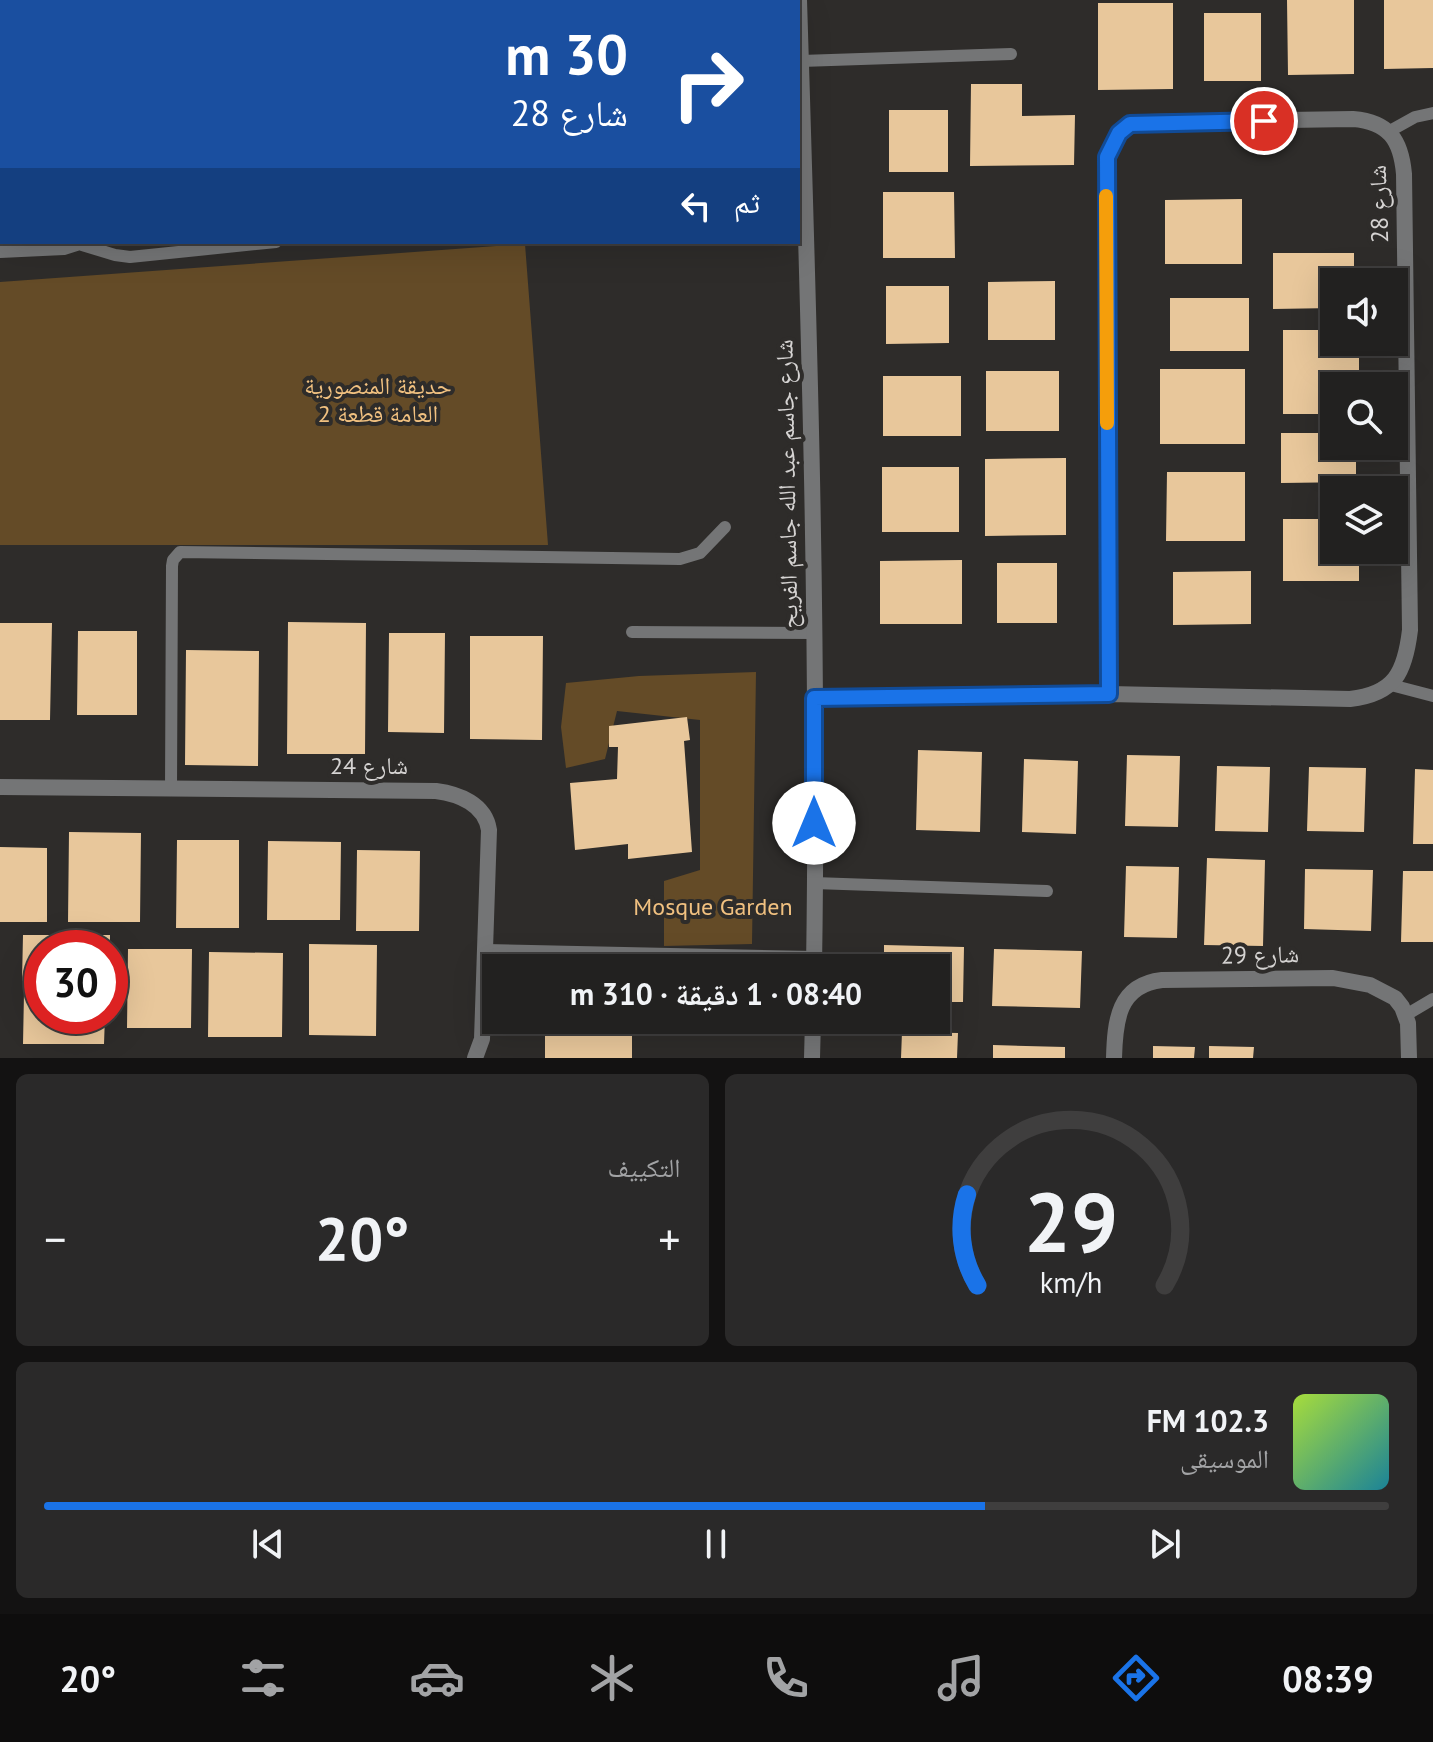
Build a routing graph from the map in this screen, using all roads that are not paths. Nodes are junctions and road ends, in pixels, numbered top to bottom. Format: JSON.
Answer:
{"nodes":[{"id":1,"x":800,"y":30,"type":"edge"},
{"id":2,"x":1011,"y":54,"type":"dead end"},
{"id":3,"x":801,"y":61,"type":"junction"},
{"id":4,"x":1433,"y":113,"type":"edge"},
{"id":5,"x":1388,"y":132,"type":"junction"},
{"id":6,"x":802,"y":190,"type":"edge"},
{"id":7,"x":81,"y":244,"type":"edge"},
{"id":8,"x":87,"y":244,"type":"edge"},
{"id":9,"x":257,"y":244,"type":"edge"},
{"id":10,"x":0,"y":252,"type":"edge"},
{"id":11,"x":725,"y":527,"type":"dead end"},
{"id":12,"x":632,"y":632,"type":"dead end"},
{"id":13,"x":813,"y":633,"type":"junction"},
{"id":14,"x":1391,"y":685,"type":"junction"},
{"id":15,"x":1109,"y":694,"type":"junction"},
{"id":16,"x":1433,"y":696,"type":"edge"},
{"id":17,"x":814,"y":698,"type":"junction"},
{"id":18,"x":0,"y":787,"type":"edge"},
{"id":19,"x":171,"y":789,"type":"junction"},
{"id":20,"x":814,"y":883,"type":"junction"},
{"id":21,"x":1047,"y":891,"type":"dead end"},
{"id":22,"x":486,"y":950,"type":"junction"},
{"id":23,"x":595,"y":954,"type":"edge"},
{"id":24,"x":814,"y":954,"type":"edge"},
{"id":25,"x":1433,"y":999,"type":"edge"},
{"id":26,"x":1406,"y":1015,"type":"junction"},
{"id":27,"x":813,"y":1034,"type":"edge"},
{"id":28,"x":475,"y":1058,"type":"edge"},
{"id":29,"x":812,"y":1058,"type":"edge"},
{"id":30,"x":1114,"y":1058,"type":"edge"},
{"id":31,"x":1409,"y":1058,"type":"edge"}],
"edges":[{"from":1,"to":3,"type":"street","name":"شارع جاسم عبد الله جاسم الفريح"},
{"from":2,"to":3,"type":"lane"},
{"from":3,"to":6,"type":"street","name":"شارع جاسم عبد الله جاسم الفريح"},
{"from":4,"to":5,"type":"lane"},
{"from":5,"to":14,"type":"street","name":"شارع 28"},
{"from":5,"to":15,"type":"street","name":"شارع 28"},
{"from":6,"to":13,"type":"street","name":"شارع جاسم عبد الله جاسم الفريح"},
{"from":7,"to":10,"type":"lane"},
{"from":8,"to":9,"type":"lane"},
{"from":11,"to":19,"type":"lane"},
{"from":12,"to":13,"type":"lane"},
{"from":13,"to":17,"type":"street","name":"شارع جاسم عبد الله جاسم الفريح"},
{"from":14,"to":15,"type":"street"},
{"from":14,"to":16,"type":"lane"},
{"from":15,"to":17,"type":"street"},
{"from":17,"to":20,"type":"street","name":"شارع جاسم عبد الله جاسم الفريح"},
{"from":18,"to":19,"type":"street","name":"شارع 24"},
{"from":19,"to":22,"type":"street","name":"شارع 24"},
{"from":20,"to":21,"type":"lane"},
{"from":20,"to":24,"type":"street","name":"شارع جاسم عبد الله جاسم الفريح"},
{"from":22,"to":23,"type":"lane"},
{"from":22,"to":28,"type":"street","name":"شارع 24"},
{"from":25,"to":26,"type":"lane"},
{"from":26,"to":30,"type":"street","name":"شارع 29"},
{"from":26,"to":31,"type":"street"},
{"from":27,"to":29,"type":"street"}]}
